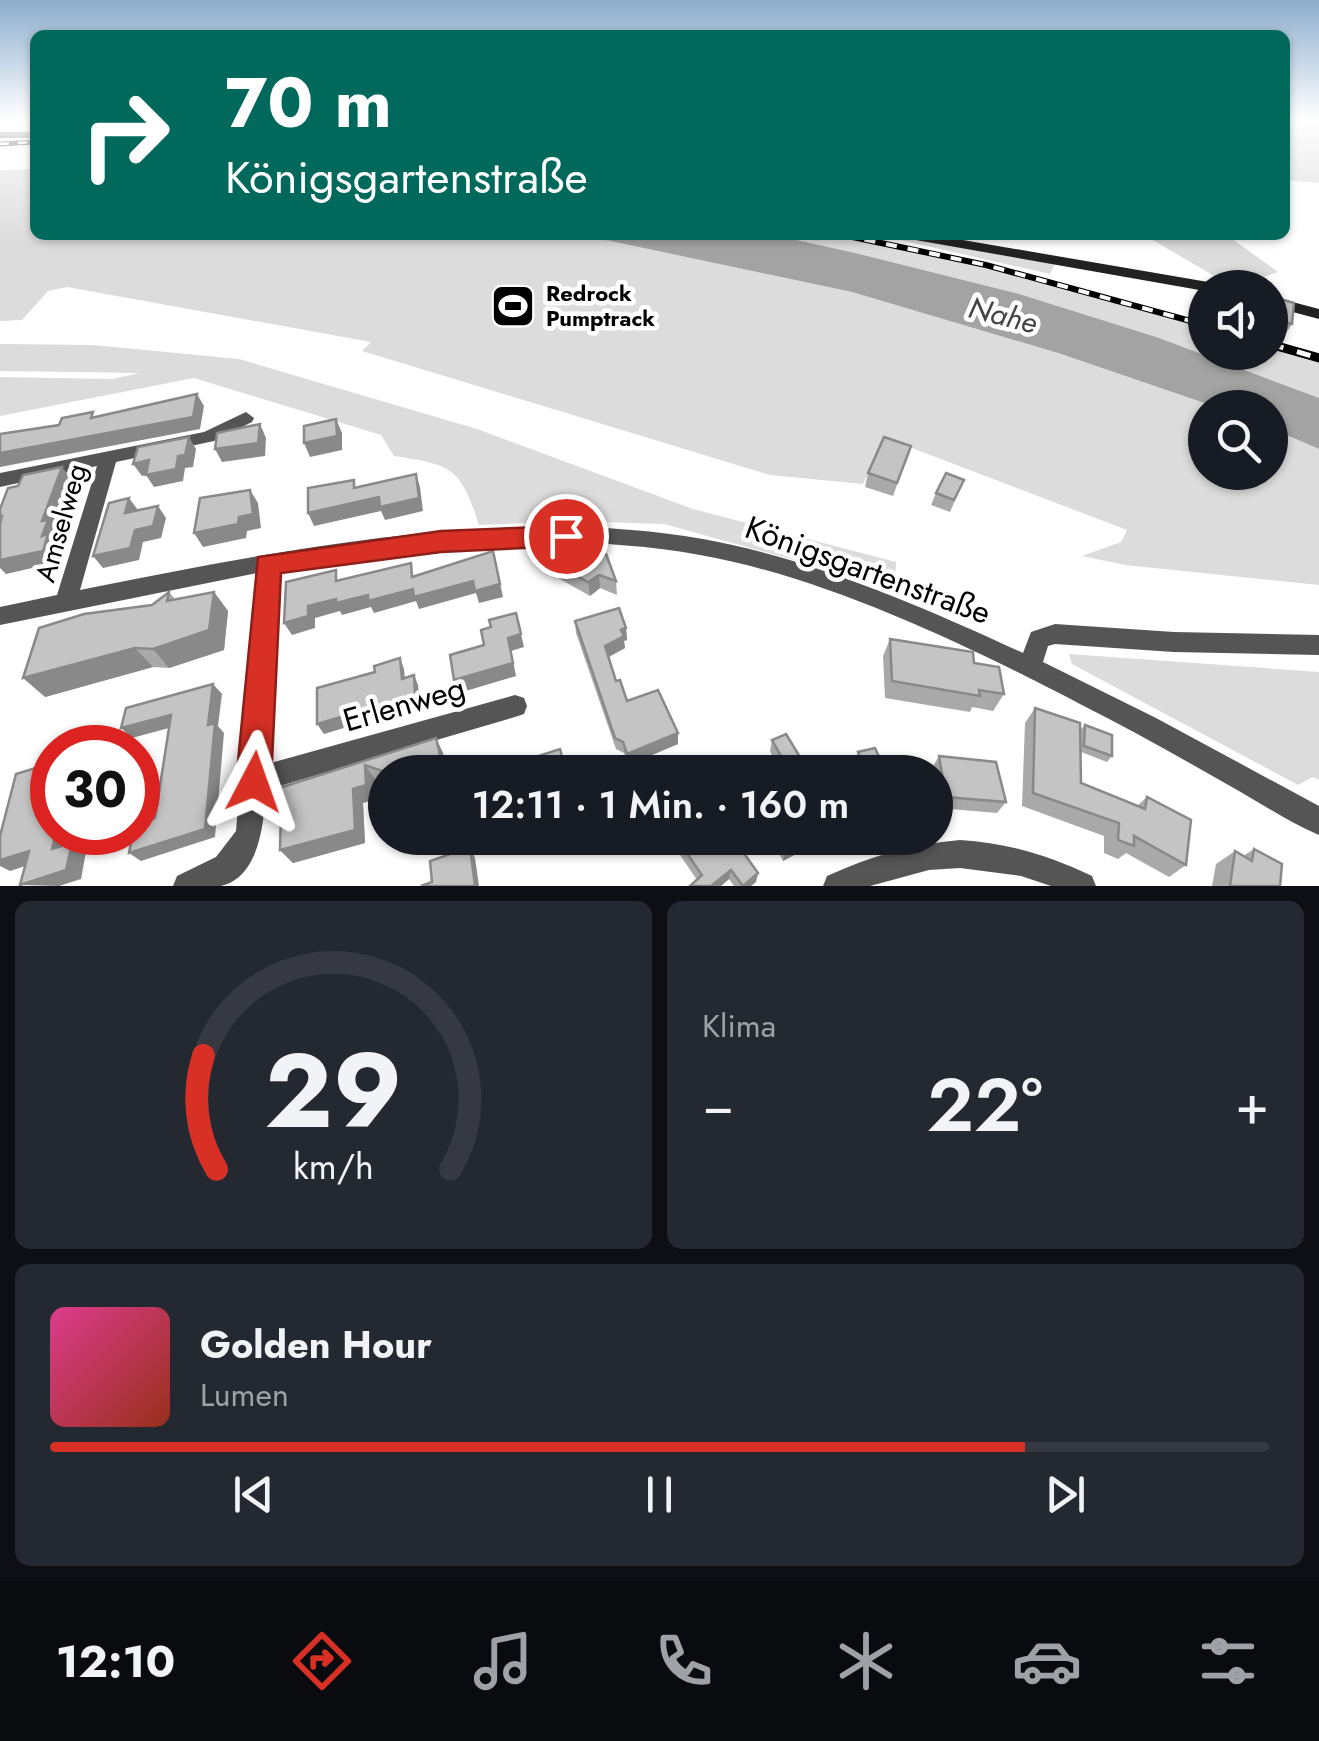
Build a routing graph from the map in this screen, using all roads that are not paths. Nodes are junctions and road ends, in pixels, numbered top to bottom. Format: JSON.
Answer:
{"nodes":[{"id":1,"x":942,"y":240,"type":"edge"},
{"id":2,"x":1188,"y":283,"type":"edge"},
{"id":3,"x":1288,"y":306,"type":"edge"},
{"id":4,"x":1319,"y":314,"type":"edge"},
{"id":5,"x":246,"y":418,"type":"dead end"},
{"id":6,"x":108,"y":458,"type":"junction"},
{"id":7,"x":0,"y":480,"type":"edge"},
{"id":8,"x":268,"y":564,"type":"junction"},
{"id":9,"x":66,"y":602,"type":"junction"},
{"id":10,"x":0,"y":616,"type":"edge"},
{"id":11,"x":1319,"y":645,"type":"edge"},
{"id":12,"x":1030,"y":664,"type":"junction"},
{"id":13,"x":515,"y":706,"type":"dead end"},
{"id":14,"x":254,"y":782,"type":"junction"},
{"id":15,"x":1319,"y":821,"type":"edge"},
{"id":16,"x":187,"y":886,"type":"edge"},
{"id":17,"x":838,"y":886,"type":"edge"},
{"id":18,"x":1082,"y":886,"type":"edge"}],
"edges":[{"from":1,"to":2,"type":"main road"},
{"from":3,"to":4,"type":"main road"},
{"from":5,"to":6,"type":"street"},
{"from":6,"to":7,"type":"street"},
{"from":6,"to":9,"type":"street","name":"Amselweg"},
{"from":8,"to":9,"type":"street","name":"Königsgartenstraße"},
{"from":8,"to":12,"type":"street","name":"Königsgartenstraße"},
{"from":8,"to":14,"type":"street"},
{"from":9,"to":10,"type":"street","name":"Königsgartenstraße"},
{"from":11,"to":12,"type":"street"},
{"from":12,"to":15,"type":"street","name":"Königsgartenstraße"},
{"from":13,"to":14,"type":"street","name":"Erlenweg"},
{"from":14,"to":16,"type":"street"},
{"from":17,"to":18,"type":"street"}]}
